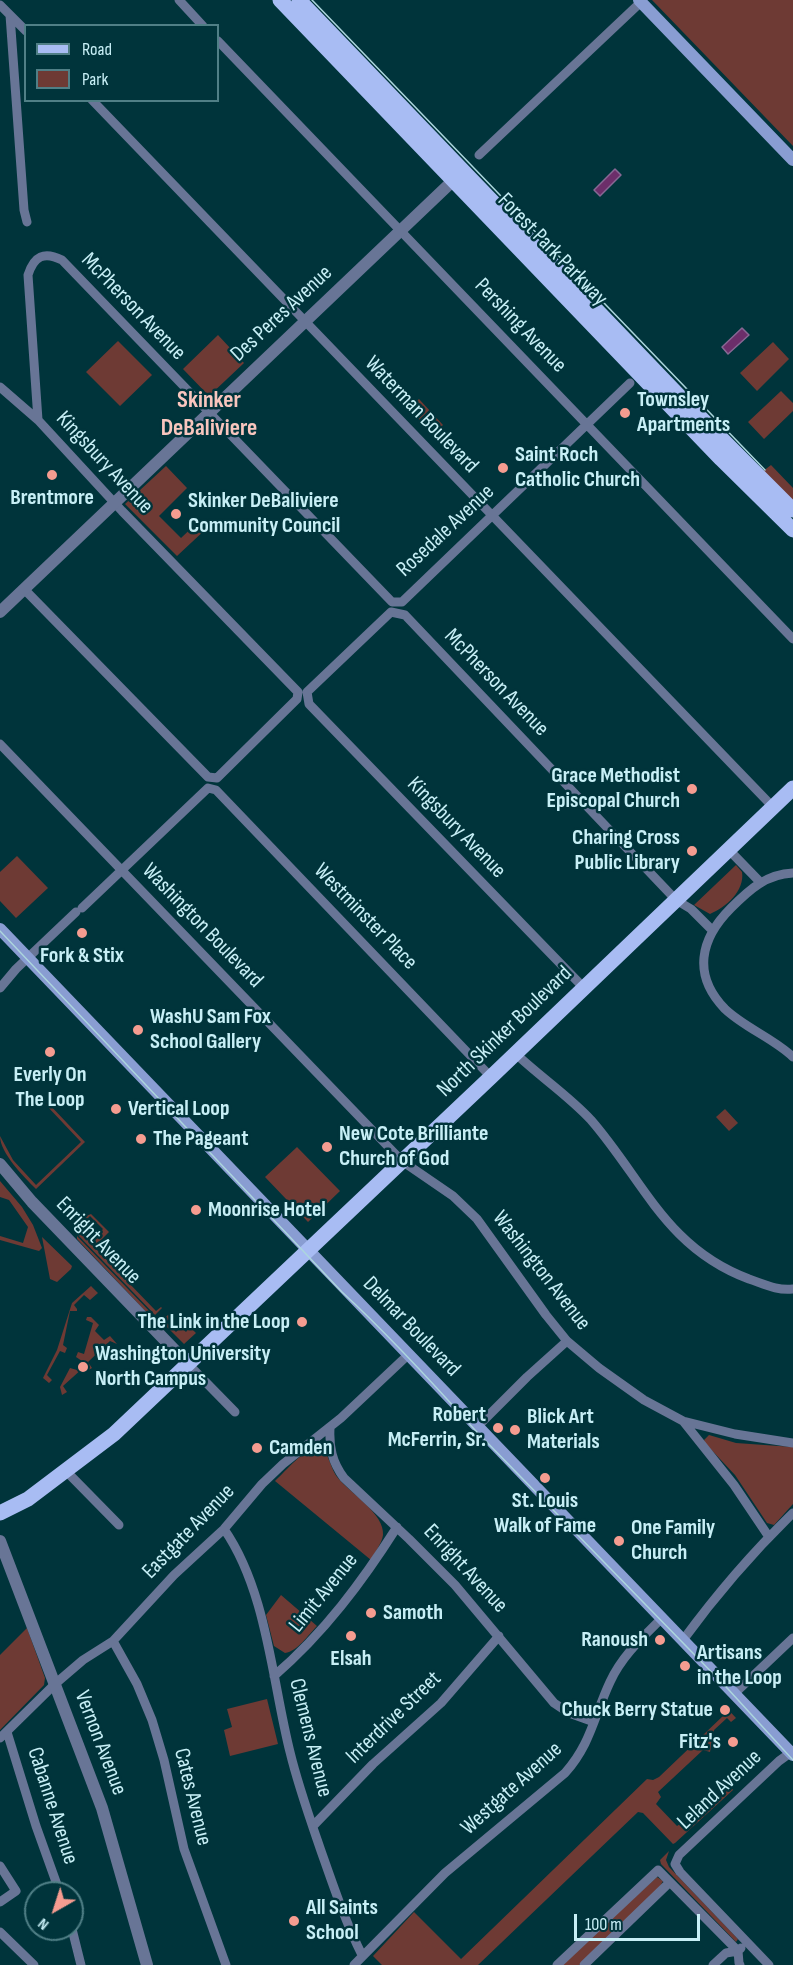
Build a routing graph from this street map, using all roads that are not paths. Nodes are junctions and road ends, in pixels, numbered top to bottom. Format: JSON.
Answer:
{"nodes":[{"id":1,"x":179,"y":0,"type":"edge"},
{"id":2,"x":280,"y":0,"type":"edge"},
{"id":3,"x":299,"y":0,"type":"edge"},
{"id":4,"x":640,"y":1,"type":"edge"},
{"id":5,"x":0,"y":5,"type":"edge"},
{"id":6,"x":10,"y":15,"type":"junction"},
{"id":7,"x":201,"y":24,"type":"edge"},
{"id":8,"x":24,"y":29,"type":"edge"},
{"id":9,"x":219,"y":41,"type":"edge"},
{"id":10,"x":94,"y":102,"type":"edge"},
{"id":11,"x":479,"y":155,"type":"dead end"},
{"id":12,"x":793,"y":160,"type":"edge"},
{"id":13,"x":458,"y":176,"type":"junction"},
{"id":14,"x":27,"y":222,"type":"dead end"},
{"id":15,"x":401,"y":230,"type":"junction"},
{"id":16,"x":304,"y":322,"type":"junction"},
{"id":17,"x":630,"y":382,"type":"dead end"},
{"id":18,"x":0,"y":387,"type":"edge"},
{"id":19,"x":208,"y":413,"type":"junction"},
{"id":20,"x":38,"y":420,"type":"junction"},
{"id":21,"x":588,"y":424,"type":"junction"},
{"id":22,"x":114,"y":503,"type":"junction"},
{"id":23,"x":793,"y":510,"type":"edge"},
{"id":24,"x":492,"y":517,"type":"junction"},
{"id":25,"x":793,"y":530,"type":"edge"},
{"id":26,"x":24,"y":589,"type":"junction"},
{"id":27,"x":392,"y":602,"type":"joint"},
{"id":28,"x":0,"y":612,"type":"edge"},
{"id":29,"x":405,"y":615,"type":"joint"},
{"id":30,"x":793,"y":639,"type":"edge"},
{"id":31,"x":307,"y":692,"type":"joint"},
{"id":32,"x":0,"y":744,"type":"edge"},
{"id":33,"x":793,"y":788,"type":"edge"},
{"id":34,"x":773,"y":807,"type":"junction"},
{"id":35,"x":729,"y":850,"type":"junction"},
{"id":36,"x":122,"y":871,"type":"junction"},
{"id":37,"x":793,"y":873,"type":"edge"},
{"id":38,"x":760,"y":882,"type":"junction"},
{"id":39,"x":676,"y":900,"type":"junction"},
{"id":40,"x":0,"y":929,"type":"edge"},
{"id":41,"x":712,"y":930,"type":"junction"},
{"id":42,"x":27,"y":958,"type":"junction"},
{"id":43,"x":0,"y":988,"type":"edge"},
{"id":44,"x":584,"y":988,"type":"junction"},
{"id":45,"x":516,"y":1053,"type":"junction"},
{"id":46,"x":793,"y":1056,"type":"edge"},
{"id":47,"x":491,"y":1077,"type":"junction"},
{"id":48,"x":402,"y":1161,"type":"junction"},
{"id":49,"x":0,"y":1164,"type":"edge"},
{"id":50,"x":308,"y":1250,"type":"junction"},
{"id":51,"x":793,"y":1289,"type":"edge"},
{"id":52,"x":567,"y":1341,"type":"junction"},
{"id":53,"x":409,"y":1354,"type":"junction"},
{"id":54,"x":187,"y":1363,"type":"junction"},
{"id":55,"x":235,"y":1412,"type":"dead end"},
{"id":56,"x":683,"y":1421,"type":"junction"},
{"id":57,"x":478,"y":1426,"type":"junction"},
{"id":58,"x":330,"y":1428,"type":"junction"},
{"id":59,"x":793,"y":1443,"type":"edge"},
{"id":60,"x":65,"y":1470,"type":"junction"},
{"id":61,"x":793,"y":1513,"type":"edge"},
{"id":62,"x":0,"y":1514,"type":"edge"},
{"id":63,"x":119,"y":1525,"type":"dead end"},
{"id":64,"x":397,"y":1527,"type":"junction"},
{"id":65,"x":224,"y":1529,"type":"junction"},
{"id":66,"x":769,"y":1537,"type":"junction"},
{"id":67,"x":0,"y":1541,"type":"edge"},
{"id":68,"x":662,"y":1618,"type":"junction"},
{"id":69,"x":499,"y":1636,"type":"junction"},
{"id":70,"x":793,"y":1638,"type":"edge"},
{"id":71,"x":683,"y":1640,"type":"junction"},
{"id":72,"x":113,"y":1641,"type":"junction"},
{"id":73,"x":274,"y":1676,"type":"junction"},
{"id":74,"x":55,"y":1684,"type":"junction"},
{"id":75,"x":734,"y":1694,"type":"junction"},
{"id":76,"x":594,"y":1722,"type":"junction"},
{"id":77,"x":4,"y":1735,"type":"edge"},
{"id":78,"x":792,"y":1753,"type":"edge"},
{"id":79,"x":313,"y":1826,"type":"junction"},
{"id":80,"x":0,"y":1866,"type":"edge"},
{"id":81,"x":56,"y":1881,"type":"edge"},
{"id":82,"x":670,"y":1882,"type":"junction"},
{"id":83,"x":0,"y":1902,"type":"edge"},
{"id":84,"x":0,"y":1932,"type":"edge"},
{"id":85,"x":75,"y":1941,"type":"edge"},
{"id":86,"x":747,"y":1942,"type":"junction"},
{"id":87,"x":738,"y":1951,"type":"junction"},
{"id":88,"x":362,"y":1955,"type":"junction"},
{"id":89,"x":738,"y":1964,"type":"edge"},
{"id":90,"x":34,"y":1965,"type":"edge"},
{"id":91,"x":81,"y":1965,"type":"edge"},
{"id":92,"x":147,"y":1965,"type":"edge"},
{"id":93,"x":226,"y":1965,"type":"edge"},
{"id":94,"x":354,"y":1965,"type":"edge"},
{"id":95,"x":557,"y":1965,"type":"edge"},
{"id":96,"x":584,"y":1965,"type":"edge"},
{"id":97,"x":713,"y":1965,"type":"edge"},
{"id":98,"x":769,"y":1965,"type":"edge"}],
"edges":[{"from":1,"to":7,"type":"street"},
{"from":2,"to":13,"type":"main road","name":"Forest Park Parkway"},
{"from":3,"to":13,"type":"main road","name":"Forest Park Parkway"},
{"from":4,"to":11,"type":"street"},
{"from":4,"to":12,"type":"main road"},
{"from":5,"to":6,"type":"street"},
{"from":6,"to":8,"type":"street"},
{"from":6,"to":14,"type":"street"},
{"from":9,"to":15,"type":"street","name":"Pershing Avenue"},
{"from":10,"to":16,"type":"street","name":"Waterman Boulevard"},
{"from":13,"to":15,"type":"street","name":"Des Peres Avenue"},
{"from":13,"to":23,"type":"main road","name":"Forest Park Parkway"},
{"from":13,"to":25,"type":"main road","name":"Forest Park Parkway"},
{"from":15,"to":16,"type":"street","name":"Des Peres Avenue"},
{"from":15,"to":21,"type":"street","name":"Pershing Avenue"},
{"from":16,"to":19,"type":"street","name":"Des Peres Avenue"},
{"from":16,"to":24,"type":"street","name":"Waterman Boulevard"},
{"from":17,"to":21,"type":"street","name":"Rosedale Avenue"},
{"from":18,"to":20,"type":"street","name":"Kingsbury Avenue"},
{"from":19,"to":20,"type":"street","name":"McPherson Avenue"},
{"from":19,"to":22,"type":"street","name":"Des Peres Avenue"},
{"from":19,"to":27,"type":"street","name":"McPherson Avenue"},
{"from":20,"to":22,"type":"street","name":"Kingsbury Avenue"},
{"from":21,"to":24,"type":"street","name":"Rosedale Avenue"},
{"from":21,"to":30,"type":"street","name":"Pershing Avenue"},
{"from":22,"to":26,"type":"street","name":"Des Peres Avenue"},
{"from":22,"to":26,"type":"street","name":"Kingsbury Avenue"},
{"from":24,"to":27,"type":"street","name":"Rosedale Avenue"},
{"from":24,"to":34,"type":"street","name":"Waterman Boulevard"},
{"from":26,"to":28,"type":"street","name":"Des Peres Avenue"},
{"from":29,"to":31,"type":"street","name":"Rosedale Avenue"},
{"from":29,"to":39,"type":"street","name":"McPherson Avenue"},
{"from":31,"to":44,"type":"street","name":"Kingsbury Avenue"},
{"from":32,"to":36,"type":"street","name":"Washington Boulevard"},
{"from":33,"to":34,"type":"main road","name":"North Skinker Boulevard"},
{"from":34,"to":35,"type":"main road","name":"North Skinker Boulevard"},
{"from":35,"to":38,"type":"street"},
{"from":35,"to":39,"type":"main road","name":"North Skinker Boulevard"},
{"from":36,"to":42,"type":"street"},
{"from":36,"to":47,"type":"street","name":"Westminster Place"},
{"from":36,"to":48,"type":"street","name":"Washington Boulevard"},
{"from":37,"to":38,"type":"street"},
{"from":38,"to":41,"type":"street"},
{"from":39,"to":41,"type":"street","name":"McPherson Avenue"},
{"from":39,"to":44,"type":"main road","name":"North Skinker Boulevard"},
{"from":40,"to":42,"type":"main road","name":"Delmar Boulevard"},
{"from":41,"to":46,"type":"street"},
{"from":42,"to":43,"type":"street"},
{"from":42,"to":50,"type":"main road","name":"Delmar Boulevard"},
{"from":44,"to":45,"type":"main road","name":"North Skinker Boulevard"},
{"from":45,"to":47,"type":"main road","name":"North Skinker Boulevard"},
{"from":45,"to":51,"type":"street"},
{"from":47,"to":48,"type":"main road","name":"North Skinker Boulevard"},
{"from":48,"to":50,"type":"main road","name":"North Skinker Boulevard"},
{"from":48,"to":52,"type":"street","name":"Washington Avenue"},
{"from":49,"to":54,"type":"street","name":"Enright Avenue"},
{"from":50,"to":53,"type":"main road","name":"Delmar Boulevard"},
{"from":50,"to":54,"type":"main road","name":"North Skinker Boulevard"},
{"from":52,"to":56,"type":"street","name":"Washington Avenue"},
{"from":52,"to":57,"type":"street"},
{"from":53,"to":57,"type":"main road","name":"Delmar Boulevard"},
{"from":53,"to":58,"type":"street","name":"Eastgate Avenue"},
{"from":54,"to":55,"type":"street","name":"Enright Avenue"},
{"from":54,"to":60,"type":"main road","name":"North Skinker Boulevard"},
{"from":56,"to":59,"type":"street","name":"Washington Avenue"},
{"from":56,"to":66,"type":"street","name":"Washington Avenue"},
{"from":57,"to":68,"type":"main road","name":"Delmar Boulevard"},
{"from":58,"to":64,"type":"street","name":"Enright Avenue"},
{"from":58,"to":65,"type":"street","name":"Eastgate Avenue"},
{"from":60,"to":62,"type":"main road","name":"North Skinker Boulevard"},
{"from":60,"to":63,"type":"street"},
{"from":61,"to":66,"type":"street"},
{"from":64,"to":69,"type":"street","name":"Enright Avenue"},
{"from":64,"to":73,"type":"street","name":"Limit Avenue"},
{"from":65,"to":72,"type":"street","name":"Eastgate Avenue"},
{"from":65,"to":73,"type":"street","name":"Clemens Avenue"},
{"from":66,"to":71,"type":"street"},
{"from":67,"to":74,"type":"street","name":"Vernon Avenue"},
{"from":68,"to":71,"type":"main road","name":"Delmar Boulevard"},
{"from":68,"to":76,"type":"street","name":"Westgate Avenue"},
{"from":69,"to":76,"type":"street","name":"Enright Avenue"},
{"from":69,"to":79,"type":"street","name":"Interdrive Street"},
{"from":70,"to":75,"type":"street"},
{"from":71,"to":75,"type":"main road","name":"Delmar Boulevard"},
{"from":72,"to":74,"type":"street","name":"Eastgate Avenue"},
{"from":72,"to":93,"type":"street","name":"Cates Avenue"},
{"from":73,"to":79,"type":"street","name":"Clemens Avenue"},
{"from":74,"to":77,"type":"street","name":"Eastgate Avenue"},
{"from":74,"to":92,"type":"street","name":"Vernon Avenue"},
{"from":75,"to":78,"type":"main road","name":"Delmar Boulevard"},
{"from":76,"to":88,"type":"street","name":"Westgate Avenue"},
{"from":77,"to":81,"type":"street","name":"Cabanne Avenue"},
{"from":78,"to":86,"type":"street","name":"Leland Avenue"},
{"from":79,"to":88,"type":"street","name":"Clemens Avenue"},
{"from":80,"to":83,"type":"street"},
{"from":82,"to":87,"type":"street"},
{"from":82,"to":95,"type":"street"},
{"from":82,"to":96,"type":"street"},
{"from":84,"to":90,"type":"street"},
{"from":85,"to":91,"type":"street"},
{"from":86,"to":87,"type":"street"},
{"from":86,"to":98,"type":"street"},
{"from":87,"to":89,"type":"street"},
{"from":87,"to":97,"type":"street"},
{"from":88,"to":94,"type":"street","name":"Westgate Avenue"}]}
